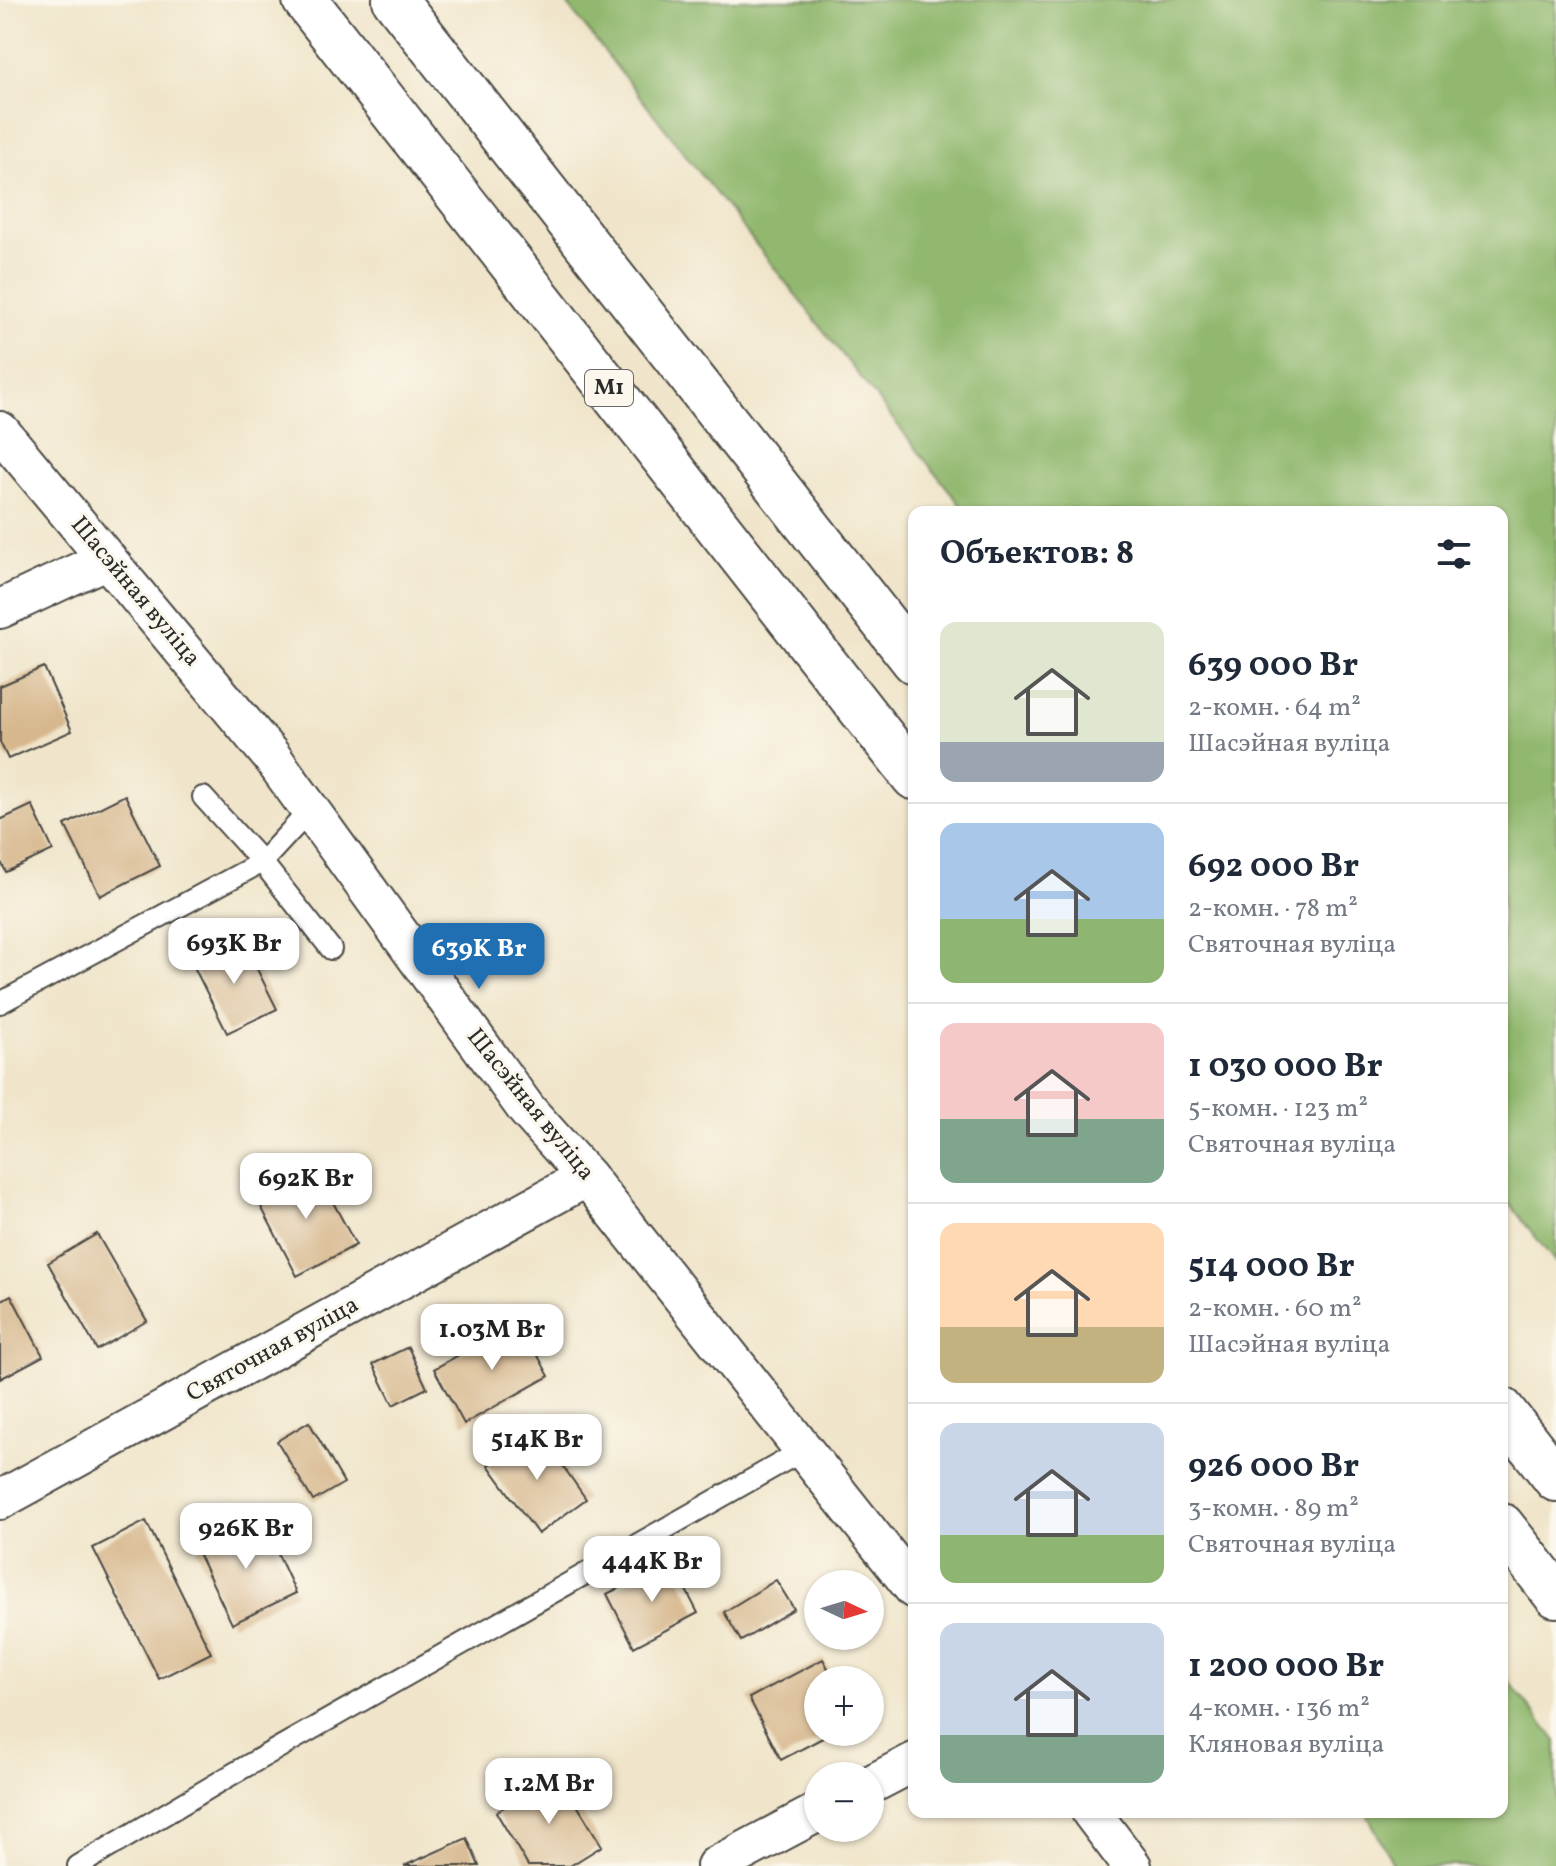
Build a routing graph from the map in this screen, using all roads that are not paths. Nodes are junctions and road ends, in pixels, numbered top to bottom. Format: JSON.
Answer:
{"nodes":[{"id":1,"x":305,"y":0,"type":"edge"},
{"id":2,"x":395,"y":0,"type":"edge"},
{"id":3,"x":0,"y":431,"type":"edge"},
{"id":4,"x":107,"y":559,"type":"junction"},
{"id":5,"x":0,"y":609,"type":"edge"},
{"id":6,"x":908,"y":653,"type":"edge"},
{"id":7,"x":908,"y":769,"type":"edge"},
{"id":8,"x":203,"y":797,"type":"dead end"},
{"id":9,"x":310,"y":810,"type":"junction"},
{"id":10,"x":262,"y":862,"type":"junction"},
{"id":11,"x":331,"y":949,"type":"dead end"},
{"id":12,"x":0,"y":1003,"type":"edge"},
{"id":13,"x":587,"y":1177,"type":"junction"},
{"id":14,"x":1508,"y":1418,"type":"edge"},
{"id":15,"x":802,"y":1451,"type":"junction"},
{"id":16,"x":1556,"y":1479,"type":"edge"},
{"id":17,"x":0,"y":1500,"type":"edge"},
{"id":18,"x":1508,"y":1534,"type":"edge"},
{"id":19,"x":908,"y":1582,"type":"edge"},
{"id":20,"x":1556,"y":1595,"type":"edge"},
{"id":21,"x":908,"y":1765,"type":"edge"},
{"id":22,"x":884,"y":1778,"type":"edge"},
{"id":23,"x":1096,"y":1818,"type":"edge"},
{"id":24,"x":804,"y":1819,"type":"edge"},
{"id":25,"x":78,"y":1866,"type":"edge"},
{"id":26,"x":716,"y":1866,"type":"edge"},
{"id":27,"x":1132,"y":1866,"type":"edge"}],
"edges":[{"from":1,"to":7,"type":"highway","number":"М1"},
{"from":2,"to":6,"type":"highway"},
{"from":3,"to":4,"type":"street","name":"Шасэйная вуліца"},
{"from":4,"to":5,"type":"street"},
{"from":4,"to":9,"type":"street","name":"Шасэйная вуліца"},
{"from":8,"to":10,"type":"lane"},
{"from":9,"to":10,"type":"lane"},
{"from":9,"to":13,"type":"street","name":"Шасэйная вуліца"},
{"from":10,"to":11,"type":"lane"},
{"from":10,"to":12,"type":"lane"},
{"from":13,"to":15,"type":"street","name":"Шасэйная вуліца"},
{"from":13,"to":17,"type":"street","name":"Святочная вуліца"},
{"from":14,"to":16,"type":"highway"},
{"from":15,"to":19,"type":"street","name":"Шасэйная вуліца"},
{"from":15,"to":25,"type":"lane"},
{"from":18,"to":20,"type":"highway"},
{"from":21,"to":22,"type":"street"},
{"from":23,"to":27,"type":"street"},
{"from":24,"to":26,"type":"street"}]}
